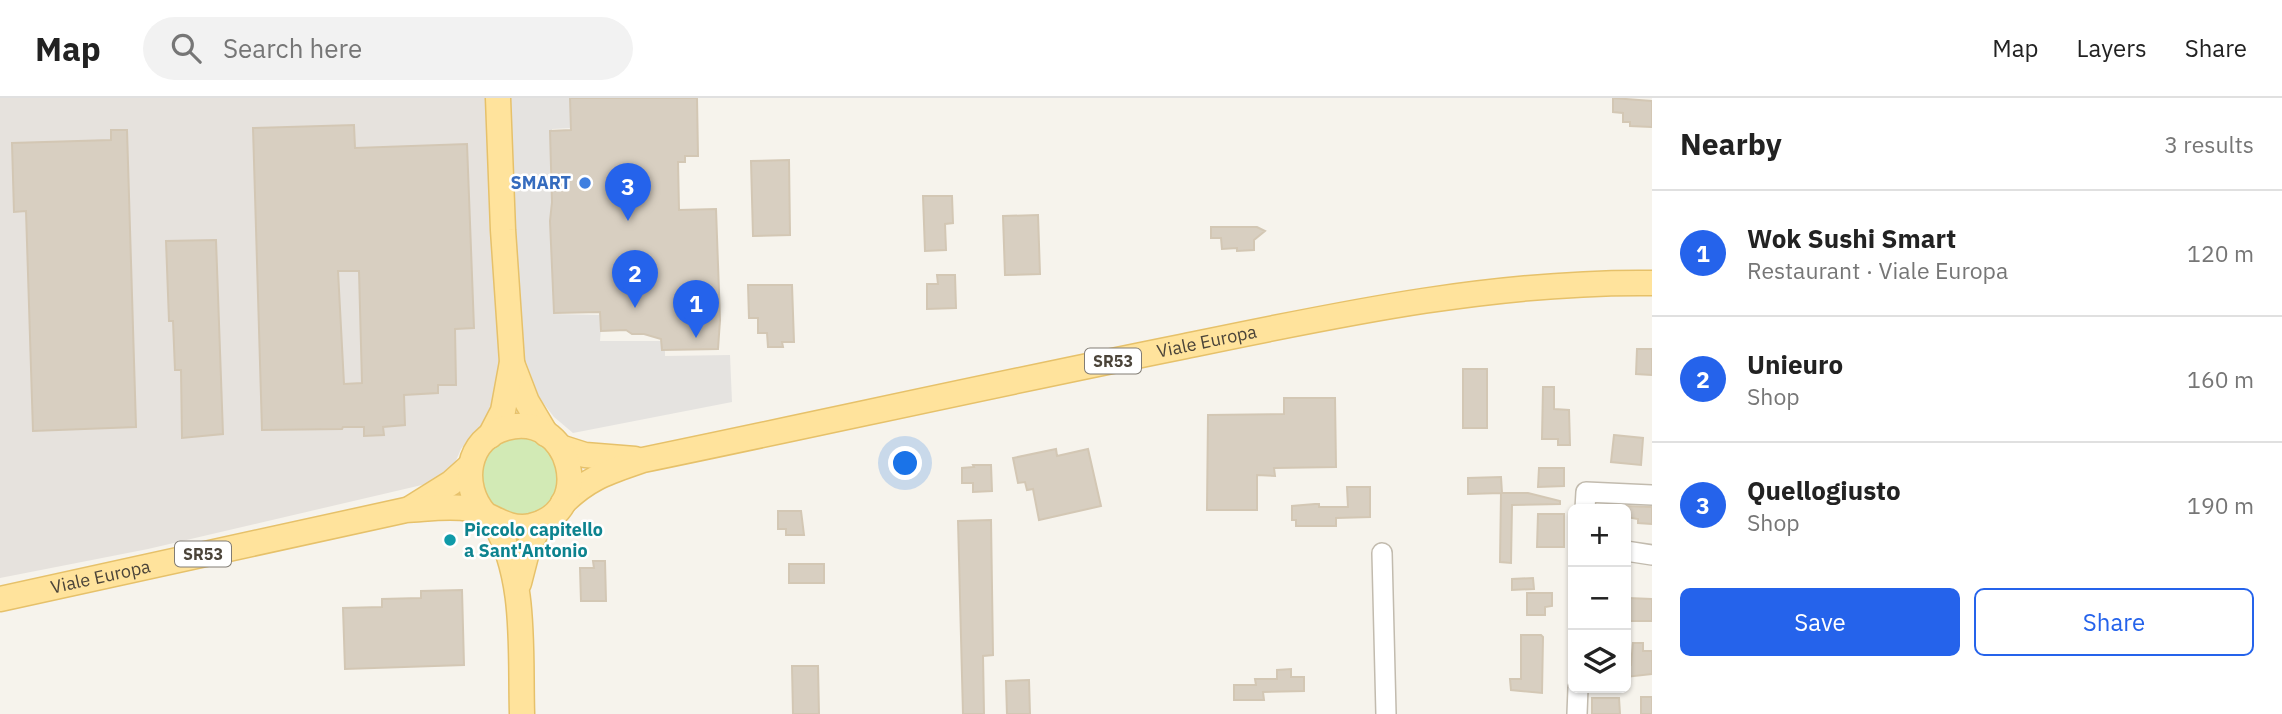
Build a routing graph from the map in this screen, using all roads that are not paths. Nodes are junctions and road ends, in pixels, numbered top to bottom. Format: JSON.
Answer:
{"nodes":[{"id":1,"x":498,"y":98,"type":"edge"},
{"id":2,"x":1650,"y":284,"type":"edge"},
{"id":3,"x":512,"y":362,"type":"junction"},
{"id":4,"x":490,"y":436,"type":"junction"},
{"id":5,"x":553,"y":441,"type":"junction"},
{"id":6,"x":643,"y":460,"type":"junction"},
{"id":7,"x":470,"y":466,"type":"junction"},
{"id":8,"x":1652,"y":495,"type":"edge"},
{"id":9,"x":563,"y":503,"type":"junction"},
{"id":10,"x":1585,"y":504,"type":"edge"},
{"id":11,"x":406,"y":510,"type":"junction"},
{"id":12,"x":489,"y":517,"type":"junction"},
{"id":13,"x":541,"y":523,"type":"junction"},
{"id":14,"x":1631,"y":552,"type":"edge"},
{"id":15,"x":1382,"y":553,"type":"dead end"},
{"id":16,"x":1652,"y":555,"type":"edge"},
{"id":17,"x":518,"y":591,"type":"junction"},
{"id":18,"x":0,"y":599,"type":"edge"},
{"id":19,"x":1578,"y":693,"type":"edge"},
{"id":20,"x":522,"y":714,"type":"edge"},
{"id":21,"x":1386,"y":714,"type":"edge"},
{"id":22,"x":1577,"y":714,"type":"edge"}],
"edges":[{"from":1,"to":3,"type":"main road"},
{"from":2,"to":6,"type":"main road","name":"Viale Europa","number":"SR53"},
{"from":3,"to":4,"type":"main road"},
{"from":3,"to":5,"type":"main road"},
{"from":4,"to":5,"type":"main road","name":"Viale Europa"},
{"from":4,"to":7,"type":"main road","name":"Viale Europa"},
{"from":5,"to":6,"type":"main road","name":"Viale Europa","number":"SR53"},
{"from":5,"to":9,"type":"main road"},
{"from":6,"to":9,"type":"main road","name":"Viale Europa","number":"SR53"},
{"from":7,"to":11,"type":"main road","name":"Viale Europa","number":"SR53"},
{"from":7,"to":12,"type":"main road"},
{"from":8,"to":10,"type":"street"},
{"from":9,"to":13,"type":"main road","name":"Viale Europa"},
{"from":11,"to":12,"type":"main road","name":"Viale Europa","number":"SR53"},
{"from":11,"to":18,"type":"main road","name":"Viale Europa","number":"SR53"},
{"from":12,"to":13,"type":"main road","name":"Viale Europa"},
{"from":12,"to":17,"type":"main road"},
{"from":13,"to":17,"type":"main road"},
{"from":14,"to":16,"type":"street"},
{"from":15,"to":21,"type":"street"},
{"from":17,"to":20,"type":"main road"},
{"from":19,"to":22,"type":"street"}]}
